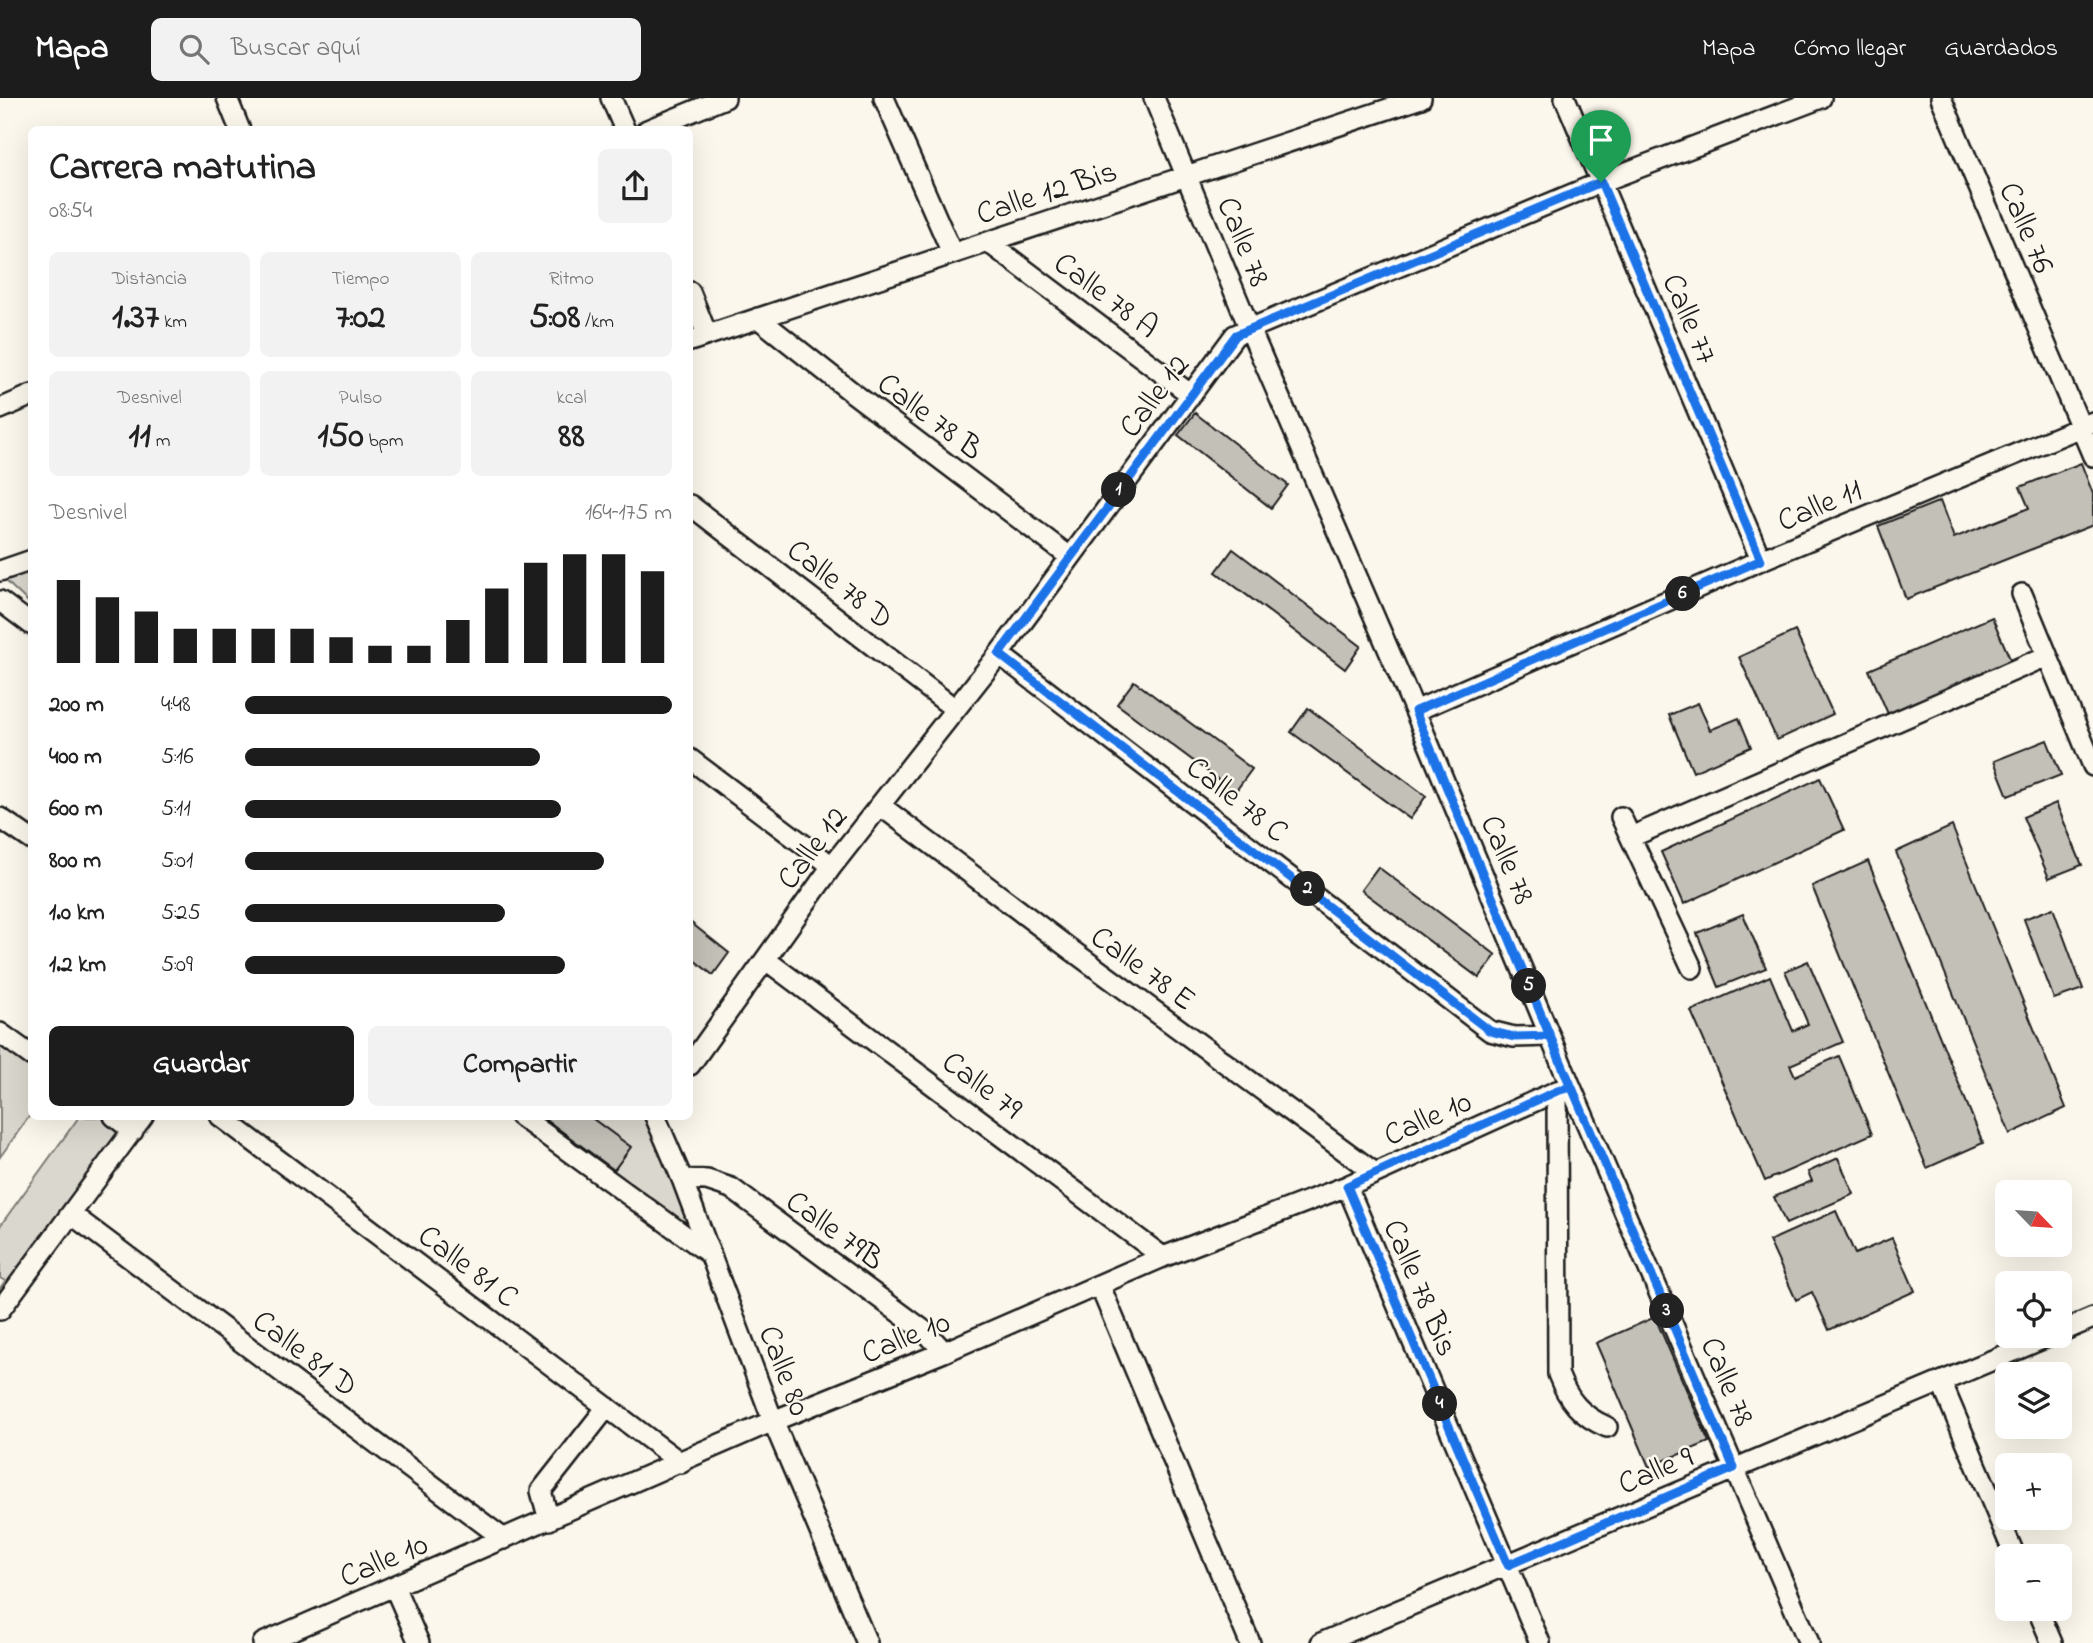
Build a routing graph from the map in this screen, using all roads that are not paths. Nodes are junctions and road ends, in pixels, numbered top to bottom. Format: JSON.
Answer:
{"nodes":[{"id":1,"x":227,"y":98,"type":"edge"},
{"id":2,"x":611,"y":98,"type":"edge"},
{"id":3,"x":725,"y":98,"type":"edge"},
{"id":4,"x":884,"y":98,"type":"edge"},
{"id":5,"x":1154,"y":98,"type":"edge"},
{"id":6,"x":1421,"y":98,"type":"edge"},
{"id":7,"x":1565,"y":98,"type":"edge"},
{"id":8,"x":1821,"y":98,"type":"edge"},
{"id":9,"x":1941,"y":98,"type":"edge"},
{"id":10,"x":238,"y":126,"type":"edge"},
{"id":11,"x":623,"y":126,"type":"edge"},
{"id":12,"x":658,"y":126,"type":"edge"},
{"id":13,"x":1186,"y":176,"type":"junction"},
{"id":14,"x":1601,"y":182,"type":"junction"},
{"id":15,"x":988,"y":242,"type":"junction"},
{"id":16,"x":952,"y":253,"type":"junction"},
{"id":17,"x":693,"y":309,"type":"edge"},
{"id":18,"x":758,"y":318,"type":"junction"},
{"id":19,"x":1249,"y":327,"type":"junction"},
{"id":20,"x":698,"y":338,"type":"edge"},
{"id":21,"x":1190,"y":394,"type":"junction"},
{"id":22,"x":28,"y":397,"type":"edge"},
{"id":23,"x":0,"y":409,"type":"edge"},
{"id":24,"x":2087,"y":424,"type":"edge"},
{"id":25,"x":2093,"y":456,"type":"edge"},
{"id":26,"x":693,"y":507,"type":"edge"},
{"id":27,"x":1070,"y":557,"type":"junction"},
{"id":28,"x":1761,"y":560,"type":"junction"},
{"id":29,"x":28,"y":561,"type":"edge"},
{"id":30,"x":0,"y":571,"type":"edge"},
{"id":31,"x":2022,"y":594,"type":"dead end"},
{"id":32,"x":0,"y":601,"type":"edge"},
{"id":33,"x":28,"y":622,"type":"edge"},
{"id":34,"x":999,"y":654,"type":"junction"},
{"id":35,"x":2048,"y":656,"type":"junction"},
{"id":36,"x":955,"y":709,"type":"junction"},
{"id":37,"x":1415,"y":711,"type":"junction"},
{"id":38,"x":693,"y":761,"type":"edge"},
{"id":39,"x":2093,"y":765,"type":"edge"},
{"id":40,"x":881,"y":806,"type":"junction"},
{"id":41,"x":1621,"y":817,"type":"dead end"},
{"id":42,"x":0,"y":818,"type":"edge"},
{"id":43,"x":28,"y":837,"type":"edge"},
{"id":44,"x":1631,"y":837,"type":"junction"},
{"id":45,"x":832,"y":866,"type":"junction"},
{"id":46,"x":766,"y":960,"type":"junction"},
{"id":47,"x":1692,"y":968,"type":"dead end"},
{"id":48,"x":0,"y":1033,"type":"edge"},
{"id":49,"x":1550,"y":1036,"type":"junction"},
{"id":50,"x":28,"y":1053,"type":"edge"},
{"id":51,"x":693,"y":1061,"type":"edge"},
{"id":52,"x":1564,"y":1089,"type":"junction"},
{"id":53,"x":225,"y":1120,"type":"edge"},
{"id":54,"x":526,"y":1120,"type":"edge"},
{"id":55,"x":657,"y":1120,"type":"edge"},
{"id":56,"x":138,"y":1124,"type":"edge"},
{"id":57,"x":1375,"y":1173,"type":"junction"},
{"id":58,"x":682,"y":1179,"type":"junction"},
{"id":59,"x":1347,"y":1186,"type":"junction"},
{"id":60,"x":71,"y":1214,"type":"junction"},
{"id":61,"x":710,"y":1254,"type":"junction"},
{"id":62,"x":1163,"y":1257,"type":"junction"},
{"id":63,"x":1100,"y":1286,"type":"junction"},
{"id":64,"x":0,"y":1310,"type":"edge"},
{"id":65,"x":2093,"y":1318,"type":"edge"},
{"id":66,"x":2072,"y":1327,"type":"edge"},
{"id":67,"x":2021,"y":1348,"type":"edge"},
{"id":68,"x":944,"y":1352,"type":"junction"},
{"id":69,"x":1941,"y":1382,"type":"junction"},
{"id":70,"x":607,"y":1407,"type":"junction"},
{"id":71,"x":773,"y":1421,"type":"junction"},
{"id":72,"x":1607,"y":1427,"type":"dead end"},
{"id":73,"x":681,"y":1463,"type":"junction"},
{"id":74,"x":1734,"y":1468,"type":"junction"},
{"id":75,"x":549,"y":1520,"type":"junction"},
{"id":76,"x":504,"y":1539,"type":"junction"},
{"id":77,"x":2010,"y":1544,"type":"edge"},
{"id":78,"x":1508,"y":1565,"type":"junction"},
{"id":79,"x":394,"y":1586,"type":"junction"},
{"id":80,"x":2043,"y":1621,"type":"edge"},
{"id":81,"x":263,"y":1643,"type":"edge"},
{"id":82,"x":419,"y":1643,"type":"edge"},
{"id":83,"x":867,"y":1643,"type":"edge"},
{"id":84,"x":1250,"y":1643,"type":"edge"},
{"id":85,"x":1321,"y":1643,"type":"edge"},
{"id":86,"x":1540,"y":1643,"type":"edge"},
{"id":87,"x":1808,"y":1643,"type":"edge"},
{"id":88,"x":2052,"y":1643,"type":"edge"}],
"edges":[{"from":1,"to":10,"type":"street"},
{"from":2,"to":11,"type":"street"},
{"from":3,"to":12,"type":"street"},
{"from":4,"to":16,"type":"street"},
{"from":5,"to":13,"type":"street","name":"Calle 78"},
{"from":6,"to":13,"type":"street","name":"Calle 12 Bis"},
{"from":7,"to":14,"type":"street","name":"Calle 77"},
{"from":8,"to":14,"type":"street","name":"Calle 12"},
{"from":9,"to":24,"type":"street","name":"Calle 76"},
{"from":13,"to":15,"type":"street","name":"Calle 12 Bis"},
{"from":13,"to":19,"type":"street","name":"Calle 78"},
{"from":14,"to":19,"type":"street","name":"Calle 12"},
{"from":14,"to":28,"type":"street","name":"Calle 77"},
{"from":15,"to":16,"type":"street","name":"Calle 12 Bis"},
{"from":15,"to":21,"type":"street","name":"Calle 78 A"},
{"from":16,"to":18,"type":"street","name":"Calle 12 Bis"},
{"from":17,"to":20,"type":"street"},
{"from":18,"to":20,"type":"street","name":"Calle 12 Bis"},
{"from":18,"to":27,"type":"street","name":"Calle 78 B"},
{"from":19,"to":21,"type":"street","name":"Calle 12"},
{"from":19,"to":37,"type":"street","name":"Calle 78"},
{"from":21,"to":27,"type":"street","name":"Calle 12"},
{"from":22,"to":23,"type":"street"},
{"from":24,"to":25,"type":"street","name":"Calle 76"},
{"from":24,"to":28,"type":"street","name":"Calle 11"},
{"from":26,"to":36,"type":"street","name":"Calle 78 D"},
{"from":27,"to":34,"type":"street","name":"Calle 12"},
{"from":28,"to":37,"type":"street","name":"Calle 11"},
{"from":29,"to":30,"type":"street"},
{"from":31,"to":35,"type":"street"},
{"from":32,"to":33,"type":"street"},
{"from":34,"to":36,"type":"street","name":"Calle 12"},
{"from":34,"to":49,"type":"street","name":"Calle 78 C"},
{"from":35,"to":39,"type":"street"},
{"from":35,"to":44,"type":"street"},
{"from":36,"to":40,"type":"street","name":"Calle 12"},
{"from":37,"to":49,"type":"street","name":"Calle 78"},
{"from":38,"to":45,"type":"street"},
{"from":40,"to":45,"type":"street","name":"Calle 12"},
{"from":40,"to":57,"type":"street","name":"Calle 78 E"},
{"from":41,"to":44,"type":"street"},
{"from":42,"to":43,"type":"street"},
{"from":44,"to":47,"type":"street"},
{"from":45,"to":46,"type":"street","name":"Calle 12"},
{"from":46,"to":51,"type":"street","name":"Calle 12"},
{"from":46,"to":62,"type":"street","name":"Calle 79"},
{"from":48,"to":50,"type":"street"},
{"from":49,"to":52,"type":"street","name":"Calle 78"},
{"from":52,"to":57,"type":"street","name":"Calle 10"},
{"from":52,"to":72,"type":"street"},
{"from":52,"to":74,"type":"street","name":"Calle 78"},
{"from":53,"to":70,"type":"street","name":"Calle 81 C"},
{"from":54,"to":61,"type":"street"},
{"from":55,"to":58,"type":"street","name":"Calle 80"},
{"from":56,"to":60,"type":"street"},
{"from":57,"to":59,"type":"street","name":"Calle 10"},
{"from":58,"to":61,"type":"street","name":"Calle 80"},
{"from":58,"to":68,"type":"street","name":"Calle 79B"},
{"from":59,"to":62,"type":"street","name":"Calle 10"},
{"from":59,"to":78,"type":"street","name":"Calle 78 Bis"},
{"from":60,"to":64,"type":"street"},
{"from":60,"to":76,"type":"street","name":"Calle 81 D"},
{"from":61,"to":71,"type":"street","name":"Calle 80"},
{"from":62,"to":63,"type":"street","name":"Calle 10"},
{"from":63,"to":68,"type":"street","name":"Calle 10"},
{"from":63,"to":84,"type":"street"},
{"from":65,"to":66,"type":"street"},
{"from":67,"to":69,"type":"street","name":"Calle 9"},
{"from":68,"to":71,"type":"street","name":"Calle 10"},
{"from":69,"to":74,"type":"street","name":"Calle 9"},
{"from":69,"to":77,"type":"street"},
{"from":70,"to":73,"type":"street","name":"Calle 81 C"},
{"from":70,"to":75,"type":"street"},
{"from":71,"to":73,"type":"street","name":"Calle 10"},
{"from":71,"to":83,"type":"street","name":"Calle 80"},
{"from":73,"to":75,"type":"street","name":"Calle 10"},
{"from":74,"to":78,"type":"street","name":"Calle 9"},
{"from":74,"to":87,"type":"street","name":"Calle 78"},
{"from":75,"to":76,"type":"street","name":"Calle 10"},
{"from":76,"to":79,"type":"street","name":"Calle 10"},
{"from":78,"to":85,"type":"street","name":"Calle 9"},
{"from":78,"to":86,"type":"street","name":"Calle 78 Bis"},
{"from":79,"to":81,"type":"street","name":"Calle 10"},
{"from":79,"to":82,"type":"street"},
{"from":80,"to":88,"type":"street"}]}
